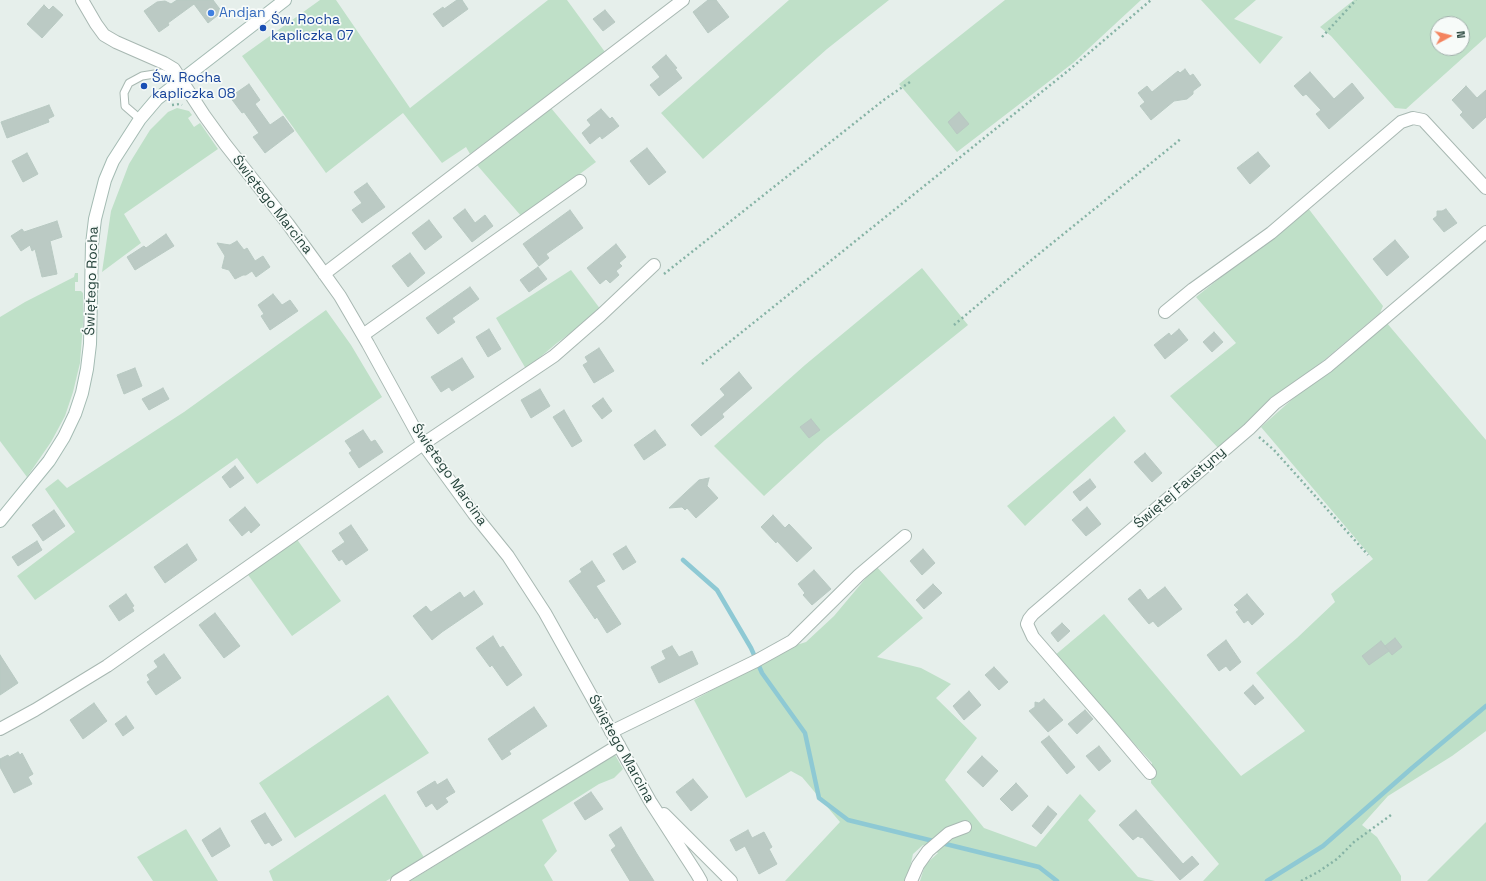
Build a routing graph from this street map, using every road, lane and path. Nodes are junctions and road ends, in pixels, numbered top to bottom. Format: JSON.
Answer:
{"nodes":[{"id":1,"x":82,"y":0,"type":"edge"},
{"id":2,"x":286,"y":0,"type":"edge"},
{"id":3,"x":683,"y":0,"type":"edge"},
{"id":4,"x":1151,"y":0,"type":"edge"},
{"id":5,"x":1356,"y":0,"type":"edge"},
{"id":6,"x":1322,"y":37,"type":"dead end"},
{"id":7,"x":181,"y":79,"type":"junction"},
{"id":8,"x":910,"y":82,"type":"dead end"},
{"id":9,"x":140,"y":119,"type":"junction"},
{"id":10,"x":1182,"y":138,"type":"dead end"},
{"id":11,"x":580,"y":181,"type":"dead end"},
{"id":12,"x":1486,"y":188,"type":"edge"},
{"id":13,"x":1486,"y":232,"type":"edge"},
{"id":14,"x":654,"y":265,"type":"dead end"},
{"id":15,"x":324,"y":274,"type":"junction"},
{"id":16,"x":664,"y":274,"type":"dead end"},
{"id":17,"x":1165,"y":312,"type":"dead end"},
{"id":18,"x":954,"y":325,"type":"dead end"},
{"id":19,"x":363,"y":335,"type":"junction"},
{"id":20,"x":702,"y":364,"type":"dead end"},
{"id":21,"x":1249,"y":429,"type":"junction"},
{"id":22,"x":423,"y":444,"type":"junction"},
{"id":23,"x":0,"y":521,"type":"edge"},
{"id":24,"x":905,"y":536,"type":"dead end"},
{"id":25,"x":1368,"y":555,"type":"dead end"},
{"id":26,"x":0,"y":729,"type":"edge"},
{"id":27,"x":611,"y":732,"type":"junction"},
{"id":28,"x":619,"y":746,"type":"junction"},
{"id":29,"x":1150,"y":773,"type":"dead end"},
{"id":30,"x":650,"y":801,"type":"junction"},
{"id":31,"x":1391,"y":815,"type":"dead end"},
{"id":32,"x":965,"y":826,"type":"dead end"},
{"id":33,"x":397,"y":881,"type":"edge"},
{"id":34,"x":701,"y":881,"type":"edge"},
{"id":35,"x":731,"y":881,"type":"edge"},
{"id":36,"x":911,"y":881,"type":"edge"},
{"id":37,"x":1301,"y":881,"type":"edge"}],
"edges":[{"from":1,"to":7,"type":"street","name":"Świętego Marcina"},
{"from":2,"to":7,"type":"street","name":"Świętego Rocha"},
{"from":3,"to":15,"type":"street"},
{"from":4,"to":20,"type":"path"},
{"from":5,"to":6,"type":"path"},
{"from":7,"to":9,"type":"street","name":"Świętego Rocha"},
{"from":7,"to":9,"type":"lane"},
{"from":7,"to":15,"type":"street","name":"Świętego Marcina"},
{"from":8,"to":16,"type":"path"},
{"from":9,"to":23,"type":"street","name":"Świętego Rocha"},
{"from":10,"to":18,"type":"path"},
{"from":11,"to":19,"type":"street"},
{"from":12,"to":17,"type":"street"},
{"from":13,"to":21,"type":"street","name":"Świętej Faustyny"},
{"from":14,"to":22,"type":"street"},
{"from":15,"to":19,"type":"street","name":"Świętego Marcina"},
{"from":19,"to":22,"type":"street","name":"Świętego Marcina"},
{"from":21,"to":25,"type":"path"},
{"from":21,"to":29,"type":"street","name":"Świętej Faustyny"},
{"from":22,"to":26,"type":"street"},
{"from":22,"to":27,"type":"street","name":"Świętego Marcina"},
{"from":24,"to":27,"type":"street"},
{"from":27,"to":28,"type":"street","name":"Świętego Marcina"},
{"from":28,"to":30,"type":"street","name":"Świętego Marcina"},
{"from":28,"to":33,"type":"street"},
{"from":30,"to":34,"type":"street","name":"Świętego Marcina"},
{"from":30,"to":35,"type":"street"},
{"from":31,"to":37,"type":"path"},
{"from":32,"to":36,"type":"street"}]}
